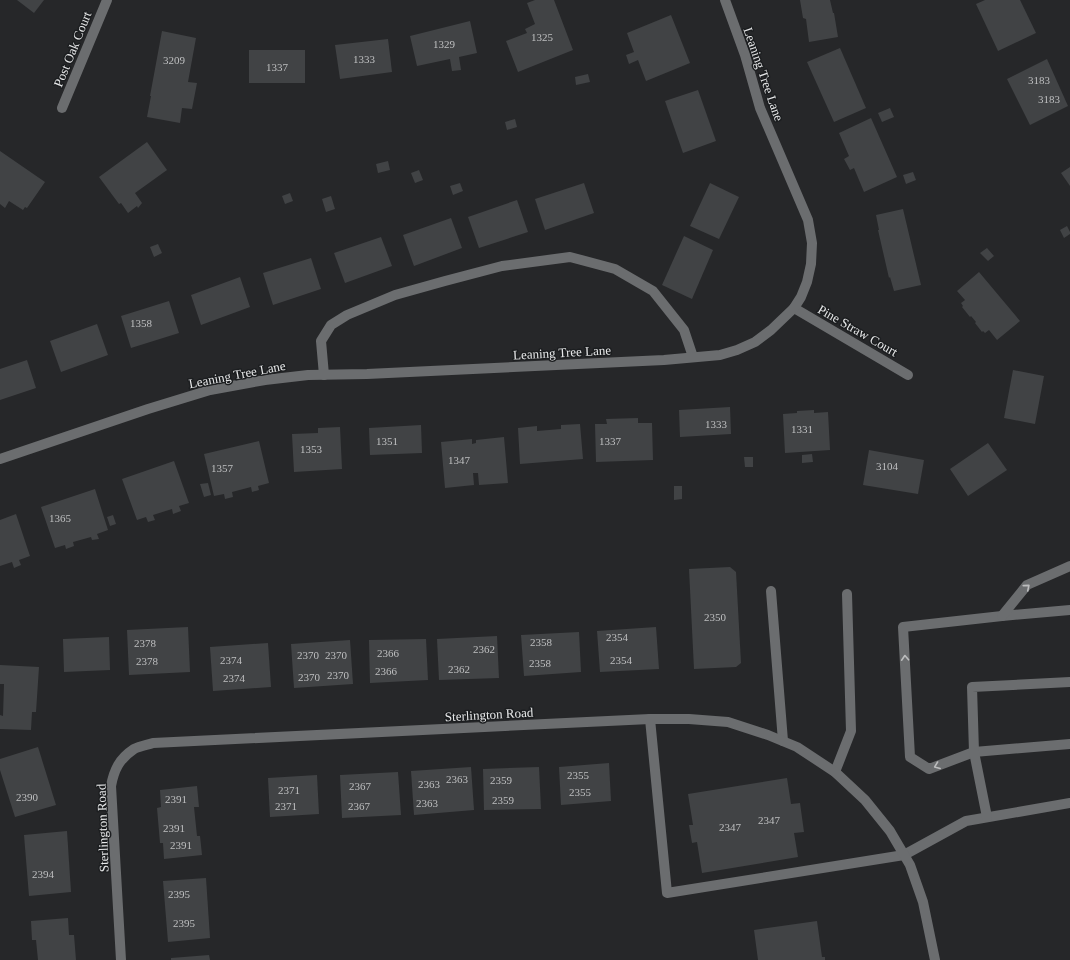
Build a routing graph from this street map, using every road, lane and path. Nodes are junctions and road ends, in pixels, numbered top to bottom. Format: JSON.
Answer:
{"nodes":[{"id":1,"x":106,"y":0,"type":"edge"},
{"id":2,"x":725,"y":0,"type":"edge"},
{"id":3,"x":62,"y":108,"type":"dead end"},
{"id":4,"x":794,"y":308,"type":"junction"},
{"id":5,"x":693,"y":357,"type":"junction"},
{"id":6,"x":324,"y":375,"type":"junction"},
{"id":7,"x":908,"y":375,"type":"dead end"},
{"id":8,"x":0,"y":459,"type":"edge"},
{"id":9,"x":1070,"y":566,"type":"edge"},
{"id":10,"x":771,"y":591,"type":"dead end"},
{"id":11,"x":847,"y":594,"type":"dead end"},
{"id":12,"x":1070,"y":610,"type":"edge"},
{"id":13,"x":1002,"y":616,"type":"junction"},
{"id":14,"x":1070,"y":682,"type":"edge"},
{"id":15,"x":650,"y":719,"type":"junction"},
{"id":16,"x":783,"y":741,"type":"junction"},
{"id":17,"x":1070,"y":744,"type":"edge"},
{"id":18,"x":974,"y":752,"type":"junction"},
{"id":19,"x":834,"y":772,"type":"junction"},
{"id":20,"x":1070,"y":803,"type":"edge"},
{"id":21,"x":987,"y":817,"type":"junction"},
{"id":22,"x":904,"y":855,"type":"junction"},
{"id":23,"x":121,"y":960,"type":"edge"},
{"id":24,"x":935,"y":960,"type":"edge"}],
"edges":[{"from":1,"to":3,"type":"street","name":"Post Oak Court"},
{"from":2,"to":4,"type":"street","name":"Leaning Tree Lane"},
{"from":4,"to":5,"type":"street","name":"Leaning Tree Lane"},
{"from":4,"to":7,"type":"street","name":"Pine Straw Court"},
{"from":5,"to":6,"type":"street","name":"Leaning Tree Lane"},
{"from":5,"to":6,"type":"street"},
{"from":6,"to":8,"type":"street","name":"Leaning Tree Lane"},
{"from":13,"to":9,"type":"street","one_way":true},
{"from":10,"to":16,"type":"street"},
{"from":11,"to":19,"type":"street"},
{"from":12,"to":13,"type":"street"},
{"from":18,"to":13,"type":"street","one_way":true},
{"from":14,"to":18,"type":"street"},
{"from":15,"to":16,"type":"street","name":"Sterlington Road"},
{"from":15,"to":22,"type":"street"},
{"from":15,"to":23,"type":"street","name":"Sterlington Road"},
{"from":16,"to":19,"type":"street","name":"Sterlington Road"},
{"from":17,"to":18,"type":"street"},
{"from":18,"to":21,"type":"street"},
{"from":19,"to":22,"type":"street","name":"Sterlington Road"},
{"from":20,"to":21,"type":"street"},
{"from":21,"to":22,"type":"street"},
{"from":22,"to":24,"type":"street","name":"Sterlington Road"}]}
